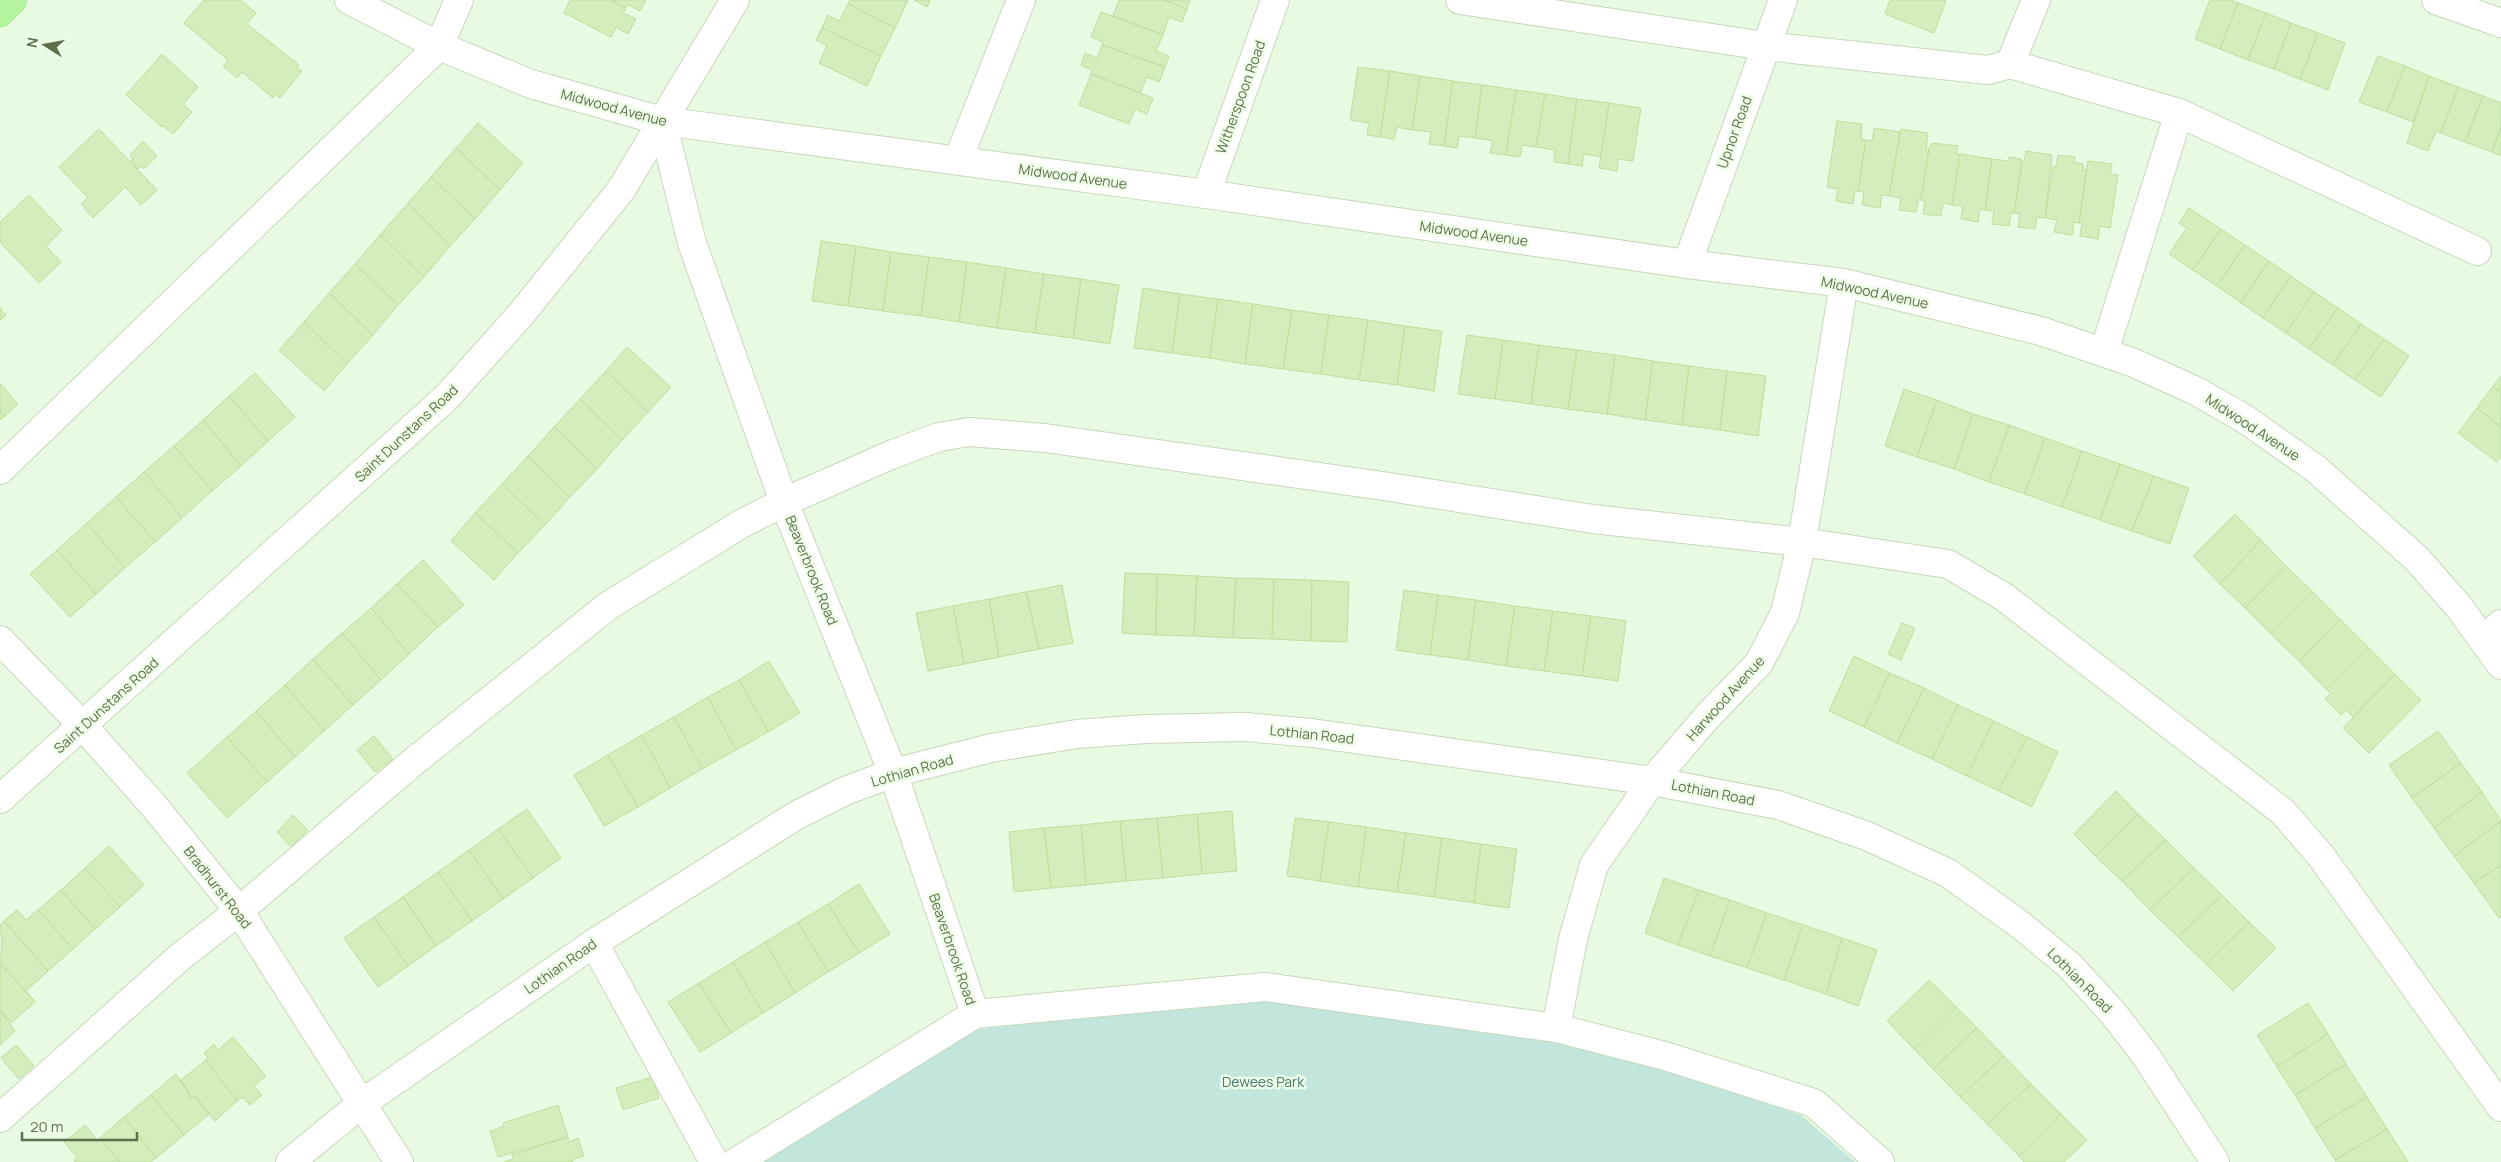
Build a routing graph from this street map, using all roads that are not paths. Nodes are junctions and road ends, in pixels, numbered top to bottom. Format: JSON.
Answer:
{"nodes":[{"id":1,"x":14,"y":0,"type":"edge"},
{"id":2,"x":349,"y":0,"type":"edge"},
{"id":3,"x":459,"y":0,"type":"edge"},
{"id":4,"x":736,"y":0,"type":"edge"},
{"id":5,"x":1021,"y":0,"type":"edge"},
{"id":6,"x":1275,"y":0,"type":"edge"},
{"id":7,"x":1460,"y":0,"type":"edge"},
{"id":8,"x":1783,"y":0,"type":"edge"},
{"id":9,"x":2036,"y":0,"type":"edge"},
{"id":10,"x":2436,"y":0,"type":"edge"},
{"id":11,"x":1518,"y":4,"type":"edge"},
{"id":12,"x":0,"y":14,"type":"edge"},
{"id":13,"x":2501,"y":23,"type":"edge"},
{"id":14,"x":439,"y":46,"type":"junction"},
{"id":15,"x":1765,"y":46,"type":"junction"},
{"id":16,"x":2010,"y":64,"type":"junction"},
{"id":17,"x":2179,"y":113,"type":"junction"},
{"id":18,"x":662,"y":121,"type":"junction"},
{"id":19,"x":958,"y":160,"type":"junction"},
{"id":20,"x":1206,"y":194,"type":"junction"},
{"id":21,"x":2477,"y":251,"type":"dead end"},
{"id":22,"x":1687,"y":264,"type":"junction"},
{"id":23,"x":1844,"y":283,"type":"junction"},
{"id":24,"x":2104,"y":352,"type":"junction"},
{"id":25,"x":0,"y":470,"type":"edge"},
{"id":26,"x":784,"y":502,"type":"junction"},
{"id":27,"x":1802,"y":542,"type":"junction"},
{"id":28,"x":2492,"y":632,"type":"edge"},
{"id":29,"x":0,"y":640,"type":"edge"},
{"id":30,"x":2501,"y":666,"type":"edge"},
{"id":31,"x":83,"y":726,"type":"junction"},
{"id":32,"x":893,"y":773,"type":"junction"},
{"id":33,"x":1652,"y":781,"type":"junction"},
{"id":34,"x":0,"y":799,"type":"edge"},
{"id":35,"x":239,"y":911,"type":"junction"},
{"id":36,"x":594,"y":943,"type":"junction"},
{"id":37,"x":975,"y":1014,"type":"junction"},
{"id":38,"x":1556,"y":1028,"type":"junction"},
{"id":39,"x":361,"y":1104,"type":"junction"},
{"id":40,"x":2501,"y":1107,"type":"edge"},
{"id":41,"x":0,"y":1118,"type":"edge"},
{"id":42,"x":290,"y":1162,"type":"edge"},
{"id":43,"x":399,"y":1162,"type":"edge"},
{"id":44,"x":714,"y":1162,"type":"edge"},
{"id":45,"x":736,"y":1162,"type":"edge"},
{"id":46,"x":1880,"y":1162,"type":"edge"},
{"id":47,"x":2215,"y":1162,"type":"edge"}],
"edges":[{"from":1,"to":12,"type":"main road"},
{"from":2,"to":14,"type":"street","name":"Midwood Avenue"},
{"from":3,"to":14,"type":"street"},
{"from":4,"to":18,"type":"street","name":"Saint Dunstans Road"},
{"from":5,"to":19,"type":"street"},
{"from":6,"to":20,"type":"street","name":"Witherspoon Road"},
{"from":7,"to":11,"type":"street"},
{"from":8,"to":15,"type":"street","name":"Upnor Road"},
{"from":9,"to":16,"type":"street"},
{"from":10,"to":13,"type":"street"},
{"from":11,"to":15,"type":"street"},
{"from":14,"to":18,"type":"street","name":"Midwood Avenue"},
{"from":14,"to":25,"type":"street"},
{"from":15,"to":16,"type":"street"},
{"from":15,"to":22,"type":"street","name":"Upnor Road"},
{"from":16,"to":17,"type":"street"},
{"from":17,"to":21,"type":"street"},
{"from":17,"to":24,"type":"street"},
{"from":18,"to":19,"type":"street","name":"Midwood Avenue"},
{"from":18,"to":26,"type":"street","name":"Beaverbrook Road"},
{"from":18,"to":31,"type":"street","name":"Saint Dunstans Road"},
{"from":19,"to":20,"type":"street","name":"Midwood Avenue"},
{"from":20,"to":22,"type":"street","name":"Midwood Avenue"},
{"from":22,"to":23,"type":"street","name":"Midwood Avenue"},
{"from":23,"to":24,"type":"street","name":"Midwood Avenue"},
{"from":23,"to":27,"type":"street","name":"Harwood Avenue"},
{"from":24,"to":28,"type":"street","name":"Midwood Avenue"},
{"from":26,"to":27,"type":"street"},
{"from":26,"to":32,"type":"street","name":"Beaverbrook Road"},
{"from":26,"to":35,"type":"street"},
{"from":27,"to":33,"type":"street","name":"Harwood Avenue"},
{"from":27,"to":40,"type":"street"},
{"from":28,"to":30,"type":"street","name":"Midwood Avenue"},
{"from":29,"to":31,"type":"street","name":"Bradhurst Road"},
{"from":31,"to":34,"type":"street","name":"Saint Dunstans Road"},
{"from":31,"to":35,"type":"street","name":"Bradhurst Road"},
{"from":32,"to":33,"type":"street","name":"Lothian Road"},
{"from":32,"to":36,"type":"street","name":"Lothian Road"},
{"from":32,"to":37,"type":"street","name":"Beaverbrook Road"},
{"from":33,"to":38,"type":"street","name":"Harwood Avenue"},
{"from":33,"to":47,"type":"street","name":"Lothian Road"},
{"from":35,"to":39,"type":"street","name":"Bradhurst Road"},
{"from":35,"to":41,"type":"street"},
{"from":36,"to":39,"type":"street","name":"Lothian Road"},
{"from":36,"to":44,"type":"street"},
{"from":37,"to":38,"type":"street"},
{"from":37,"to":45,"type":"street"},
{"from":38,"to":46,"type":"street"},
{"from":39,"to":42,"type":"street","name":"Lothian Road"},
{"from":39,"to":43,"type":"street","name":"Bradhurst Road"}]}
